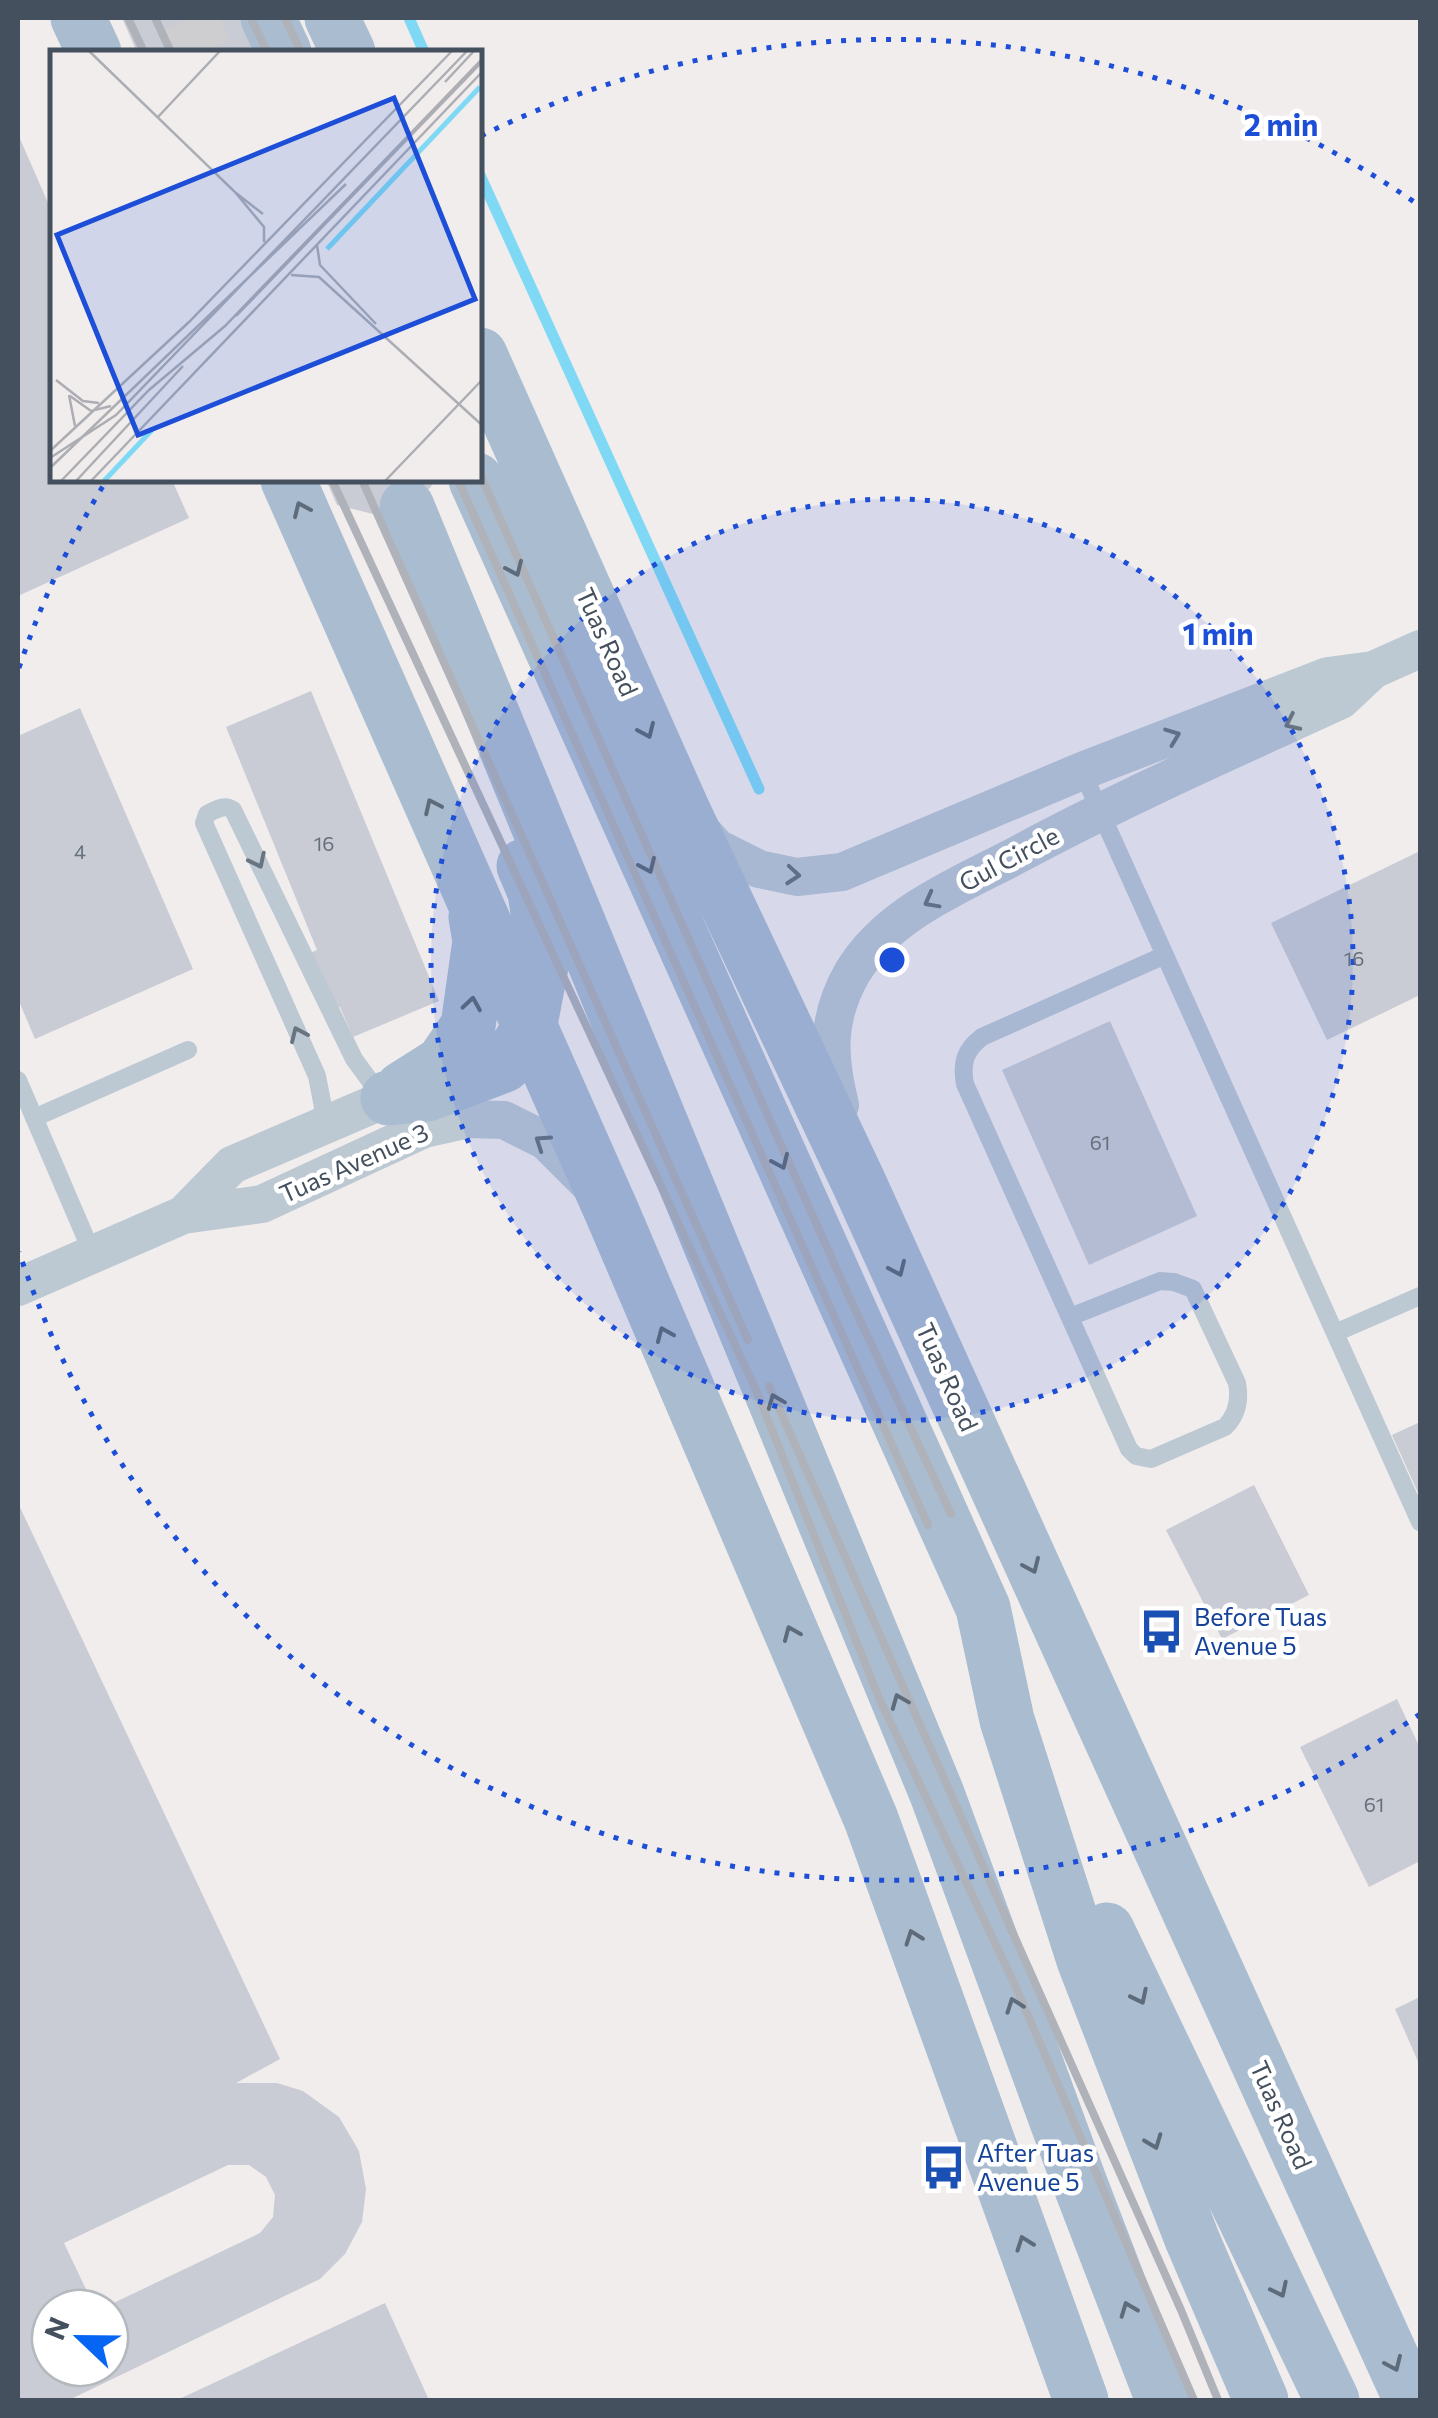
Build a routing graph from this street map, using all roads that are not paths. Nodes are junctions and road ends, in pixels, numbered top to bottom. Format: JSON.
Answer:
{"nodes":[{"id":1,"x":78,"y":18,"type":"edge"},
{"id":2,"x":268,"y":18,"type":"edge"},
{"id":3,"x":332,"y":18,"type":"edge"},
{"id":4,"x":93,"y":50,"type":"edge"},
{"id":5,"x":283,"y":50,"type":"edge"},
{"id":6,"x":347,"y":50,"type":"edge"},
{"id":7,"x":482,"y":360,"type":"edge"},
{"id":8,"x":289,"y":482,"type":"edge"},
{"id":9,"x":477,"y":482,"type":"edge"},
{"id":10,"x":407,"y":508,"type":"dead end"},
{"id":11,"x":1420,"y":649,"type":"edge"},
{"id":12,"x":1373,"y":670,"type":"junction"},
{"id":13,"x":499,"y":731,"type":"junction"},
{"id":14,"x":1082,"y":771,"type":"junction"},
{"id":15,"x":682,"y":811,"type":"junction"},
{"id":16,"x":1098,"y":812,"type":"junction"},
{"id":17,"x":473,"y":894,"type":"junction"},
{"id":18,"x":1165,"y":955,"type":"junction"},
{"id":19,"x":530,"y":1024,"type":"junction"},
{"id":20,"x":188,"y":1050,"type":"dead end"},
{"id":21,"x":18,"y":1080,"type":"edge"},
{"id":22,"x":388,"y":1098,"type":"junction"},
{"id":23,"x":34,"y":1118,"type":"junction"},
{"id":24,"x":321,"y":1126,"type":"junction"},
{"id":25,"x":858,"y":1180,"type":"junction"},
{"id":26,"x":611,"y":1210,"type":"junction"},
{"id":27,"x":183,"y":1215,"type":"junction"},
{"id":28,"x":94,"y":1256,"type":"junction"},
{"id":29,"x":18,"y":1288,"type":"edge"},
{"id":30,"x":1420,"y":1296,"type":"edge"},
{"id":31,"x":1070,"y":1317,"type":"junction"},
{"id":32,"x":1335,"y":1333,"type":"junction"},
{"id":33,"x":1420,"y":1522,"type":"edge"},
{"id":34,"x":1007,"y":1720,"type":"junction"},
{"id":35,"x":1151,"y":1829,"type":"junction"},
{"id":36,"x":1080,"y":2400,"type":"edge"},
{"id":37,"x":1163,"y":2400,"type":"edge"},
{"id":38,"x":1261,"y":2400,"type":"edge"},
{"id":39,"x":1332,"y":2400,"type":"edge"},
{"id":40,"x":1360,"y":2400,"type":"edge"},
{"id":41,"x":1411,"y":2400,"type":"edge"}],
"edges":[{"from":1,"to":4,"type":"main road"},
{"from":2,"to":5,"type":"main road"},
{"from":3,"to":6,"type":"main road"},
{"from":7,"to":15,"type":"main road","name":"Tuas Road","one_way":true},
{"from":17,"to":8,"type":"main road","one_way":true},
{"from":9,"to":34,"type":"main road","one_way":true},
{"from":10,"to":13,"type":"main road"},
{"from":11,"to":12,"type":"street","name":"Gul Circle"},
{"from":14,"to":12,"type":"street","name":"Gul Circle","one_way":true},
{"from":12,"to":16,"type":"street","name":"Gul Circle","one_way":true},
{"from":13,"to":19,"type":"main road"},
{"from":37,"to":13,"type":"main road","one_way":true},
{"from":15,"to":14,"type":"street","name":"Gul Circle","one_way":true},
{"from":14,"to":16,"type":"lane"},
{"from":15,"to":25,"type":"main road","name":"Tuas Road"},
{"from":16,"to":18,"type":"lane"},
{"from":16,"to":25,"type":"street","name":"Gul Circle","one_way":true},
{"from":17,"to":19,"type":"main road"},
{"from":22,"to":17,"type":"main road","one_way":true},
{"from":18,"to":31,"type":"lane"},
{"from":18,"to":32,"type":"lane"},
{"from":19,"to":22,"type":"main road"},
{"from":19,"to":26,"type":"main road"},
{"from":20,"to":23,"type":"lane"},
{"from":21,"to":23,"type":"lane"},
{"from":22,"to":24,"type":"street","name":"Tuas Avenue 3"},
{"from":24,"to":22,"type":"lane","one_way":true},
{"from":23,"to":28,"type":"lane"},
{"from":24,"to":27,"type":"street","name":"Tuas Avenue 3"},
{"from":25,"to":35,"type":"main road","name":"Tuas Road","one_way":true},
{"from":26,"to":27,"type":"street","name":"Tuas Avenue 3","one_way":true},
{"from":36,"to":26,"type":"main road","one_way":true},
{"from":27,"to":28,"type":"street","name":"Tuas Avenue 3"},
{"from":28,"to":29,"type":"street","name":"Tuas Avenue 3"},
{"from":30,"to":32,"type":"lane"},
{"from":31,"to":31,"type":"lane"},
{"from":32,"to":33,"type":"lane"},
{"from":34,"to":38,"type":"main road","one_way":true},
{"from":34,"to":39,"type":"main road","one_way":true},
{"from":35,"to":40,"type":"main road"},
{"from":35,"to":41,"type":"main road","name":"Tuas Road","one_way":true}]}
